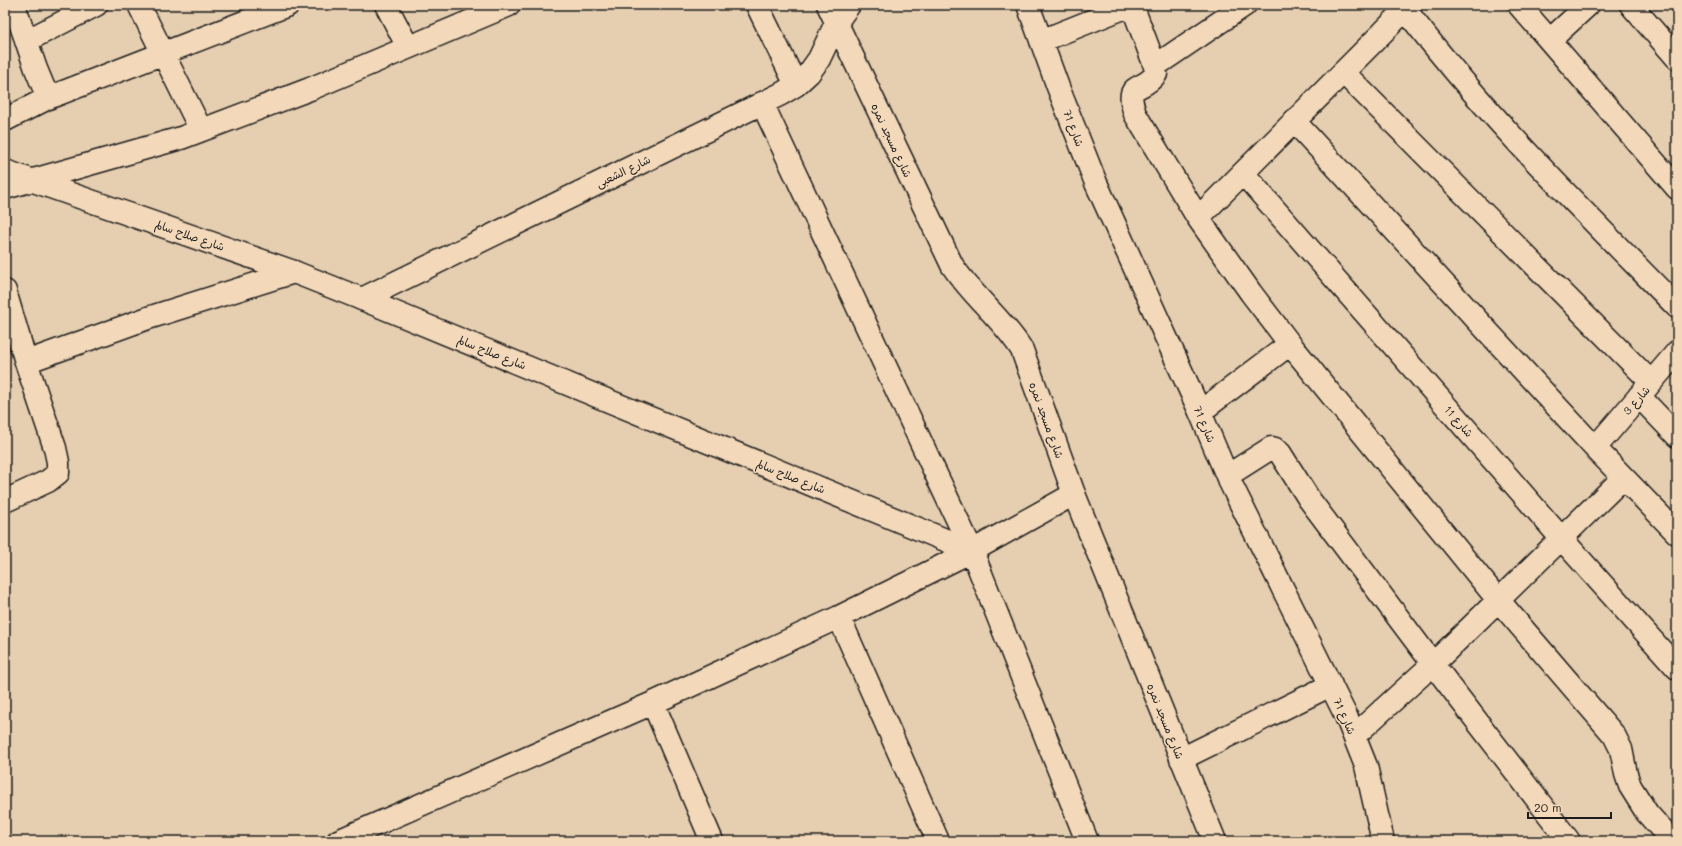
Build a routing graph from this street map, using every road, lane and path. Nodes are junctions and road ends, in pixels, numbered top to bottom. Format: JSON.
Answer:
{"nodes":[{"id":1,"x":14,"y":5,"type":"edge"},
{"id":2,"x":96,"y":5,"type":"edge"},
{"id":3,"x":139,"y":5,"type":"edge"},
{"id":4,"x":288,"y":5,"type":"edge"},
{"id":5,"x":386,"y":5,"type":"edge"},
{"id":6,"x":509,"y":5,"type":"edge"},
{"id":7,"x":757,"y":5,"type":"edge"},
{"id":8,"x":849,"y":5,"type":"edge"},
{"id":9,"x":1028,"y":5,"type":"edge"},
{"id":10,"x":1131,"y":5,"type":"edge"},
{"id":11,"x":1245,"y":5,"type":"edge"},
{"id":12,"x":1519,"y":5,"type":"edge"},
{"id":13,"x":1588,"y":5,"type":"edge"},
{"id":14,"x":1631,"y":5,"type":"edge"},
{"id":15,"x":1406,"y":7,"type":"edge"},
{"id":16,"x":832,"y":14,"type":"edge"},
{"id":17,"x":1550,"y":40,"type":"junction"},
{"id":18,"x":26,"y":41,"type":"junction"},
{"id":19,"x":1041,"y":41,"type":"junction"},
{"id":20,"x":408,"y":47,"type":"junction"},
{"id":21,"x":162,"y":54,"type":"junction"},
{"id":22,"x":1677,"y":58,"type":"edge"},
{"id":23,"x":1155,"y":66,"type":"junction"},
{"id":24,"x":1343,"y":72,"type":"junction"},
{"id":25,"x":796,"y":84,"type":"junction"},
{"id":26,"x":48,"y":98,"type":"junction"},
{"id":27,"x":762,"y":103,"type":"junction"},
{"id":28,"x":5,"y":120,"type":"edge"},
{"id":29,"x":1294,"y":121,"type":"junction"},
{"id":30,"x":201,"y":130,"type":"junction"},
{"id":31,"x":5,"y":171,"type":"edge"},
{"id":32,"x":1243,"y":173,"type":"junction"},
{"id":33,"x":34,"y":180,"type":"junction"},
{"id":34,"x":5,"y":188,"type":"edge"},
{"id":35,"x":1677,"y":188,"type":"edge"},
{"id":36,"x":1198,"y":218,"type":"junction"},
{"id":37,"x":294,"y":272,"type":"junction"},
{"id":38,"x":362,"y":299,"type":"junction"},
{"id":39,"x":6,"y":300,"type":"edge"},
{"id":40,"x":1677,"y":307,"type":"edge"},
{"id":41,"x":1290,"y":344,"type":"junction"},
{"id":42,"x":1677,"y":352,"type":"edge"},
{"id":43,"x":26,"y":362,"type":"junction"},
{"id":44,"x":1645,"y":389,"type":"junction"},
{"id":45,"x":1200,"y":412,"type":"junction"},
{"id":46,"x":1677,"y":436,"type":"edge"},
{"id":47,"x":1595,"y":448,"type":"junction"},
{"id":48,"x":1227,"y":476,"type":"junction"},
{"id":49,"x":1623,"y":478,"type":"junction"},
{"id":50,"x":1074,"y":494,"type":"junction"},
{"id":51,"x":5,"y":501,"type":"edge"},
{"id":52,"x":1677,"y":533,"type":"edge"},
{"id":53,"x":1560,"y":538,"type":"junction"},
{"id":54,"x":972,"y":551,"type":"junction"},
{"id":55,"x":1498,"y":601,"type":"junction"},
{"id":56,"x":839,"y":617,"type":"junction"},
{"id":57,"x":1433,"y":664,"type":"junction"},
{"id":58,"x":1677,"y":668,"type":"edge"},
{"id":59,"x":1331,"y":685,"type":"junction"},
{"id":60,"x":653,"y":703,"type":"junction"},
{"id":61,"x":1354,"y":736,"type":"junction"},
{"id":62,"x":1182,"y":759,"type":"junction"},
{"id":63,"x":338,"y":841,"type":"edge"},
{"id":64,"x":712,"y":841,"type":"edge"},
{"id":65,"x":938,"y":841,"type":"edge"},
{"id":66,"x":1087,"y":841,"type":"edge"},
{"id":67,"x":1215,"y":841,"type":"edge"},
{"id":68,"x":1383,"y":841,"type":"edge"},
{"id":69,"x":1569,"y":841,"type":"edge"},
{"id":70,"x":1672,"y":841,"type":"edge"}],
"edges":[{"from":1,"to":18,"type":"street"},
{"from":2,"to":18,"type":"street"},
{"from":3,"to":21,"type":"street"},
{"from":4,"to":21,"type":"street"},
{"from":5,"to":20,"type":"street"},
{"from":6,"to":20,"type":"street"},
{"from":7,"to":25,"type":"street"},
{"from":8,"to":16,"type":"street","name":"شارع الشعبى"},
{"from":9,"to":19,"type":"street","name":"شارع 71"},
{"from":10,"to":19,"type":"street"},
{"from":10,"to":23,"type":"street"},
{"from":11,"to":23,"type":"street"},
{"from":12,"to":17,"type":"street"},
{"from":13,"to":17,"type":"street"},
{"from":14,"to":22,"type":"street"},
{"from":15,"to":24,"type":"street"},
{"from":15,"to":40,"type":"street"},
{"from":16,"to":25,"type":"street","name":"شارع الشعبى"},
{"from":16,"to":50,"type":"street","name":"شارع مسجد نمره"},
{"from":17,"to":35,"type":"street"},
{"from":18,"to":26,"type":"street"},
{"from":19,"to":45,"type":"street","name":"شارع 71"},
{"from":20,"to":30,"type":"street"},
{"from":21,"to":26,"type":"street"},
{"from":21,"to":30,"type":"street"},
{"from":23,"to":36,"type":"street"},
{"from":24,"to":29,"type":"street"},
{"from":24,"to":44,"type":"street"},
{"from":25,"to":27,"type":"street","name":"شارع الشعبى"},
{"from":26,"to":28,"type":"street"},
{"from":27,"to":38,"type":"street","name":"شارع الشعبى"},
{"from":27,"to":54,"type":"street"},
{"from":29,"to":32,"type":"street"},
{"from":29,"to":47,"type":"street"},
{"from":30,"to":33,"type":"street"},
{"from":31,"to":33,"type":"street","name":"شارع صلاح سالم"},
{"from":32,"to":36,"type":"street"},
{"from":32,"to":53,"type":"street","name":"شارع 11"},
{"from":33,"to":34,"type":"street"},
{"from":33,"to":37,"type":"street","name":"شارع صلاح سالم"},
{"from":36,"to":41,"type":"street"},
{"from":37,"to":38,"type":"street","name":"شارع صلاح سالم"},
{"from":37,"to":43,"type":"street"},
{"from":38,"to":54,"type":"street","name":"شارع صلاح سالم"},
{"from":39,"to":43,"type":"street"},
{"from":41,"to":45,"type":"street"},
{"from":41,"to":55,"type":"street"},
{"from":42,"to":44,"type":"street","name":"شارع 3"},
{"from":43,"to":51,"type":"street"},
{"from":44,"to":46,"type":"street"},
{"from":44,"to":47,"type":"street","name":"شارع 3"},
{"from":45,"to":48,"type":"street","name":"شارع 71"},
{"from":47,"to":49,"type":"street"},
{"from":48,"to":57,"type":"street"},
{"from":48,"to":59,"type":"street","name":"شارع 71"},
{"from":49,"to":52,"type":"street"},
{"from":49,"to":53,"type":"street"},
{"from":50,"to":54,"type":"street"},
{"from":50,"to":62,"type":"street","name":"شارع مسجد نمره"},
{"from":53,"to":55,"type":"street"},
{"from":53,"to":58,"type":"street","name":"شارع 11"},
{"from":54,"to":56,"type":"street"},
{"from":54,"to":66,"type":"street"},
{"from":55,"to":57,"type":"street"},
{"from":55,"to":70,"type":"street"},
{"from":56,"to":60,"type":"street"},
{"from":56,"to":65,"type":"street"},
{"from":57,"to":61,"type":"street"},
{"from":57,"to":69,"type":"street"},
{"from":59,"to":61,"type":"street","name":"شارع 71"},
{"from":59,"to":62,"type":"street"},
{"from":60,"to":63,"type":"street"},
{"from":60,"to":64,"type":"street"},
{"from":61,"to":68,"type":"street","name":"شارع 71"},
{"from":62,"to":67,"type":"street","name":"شارع مسجد نمره"}]}
